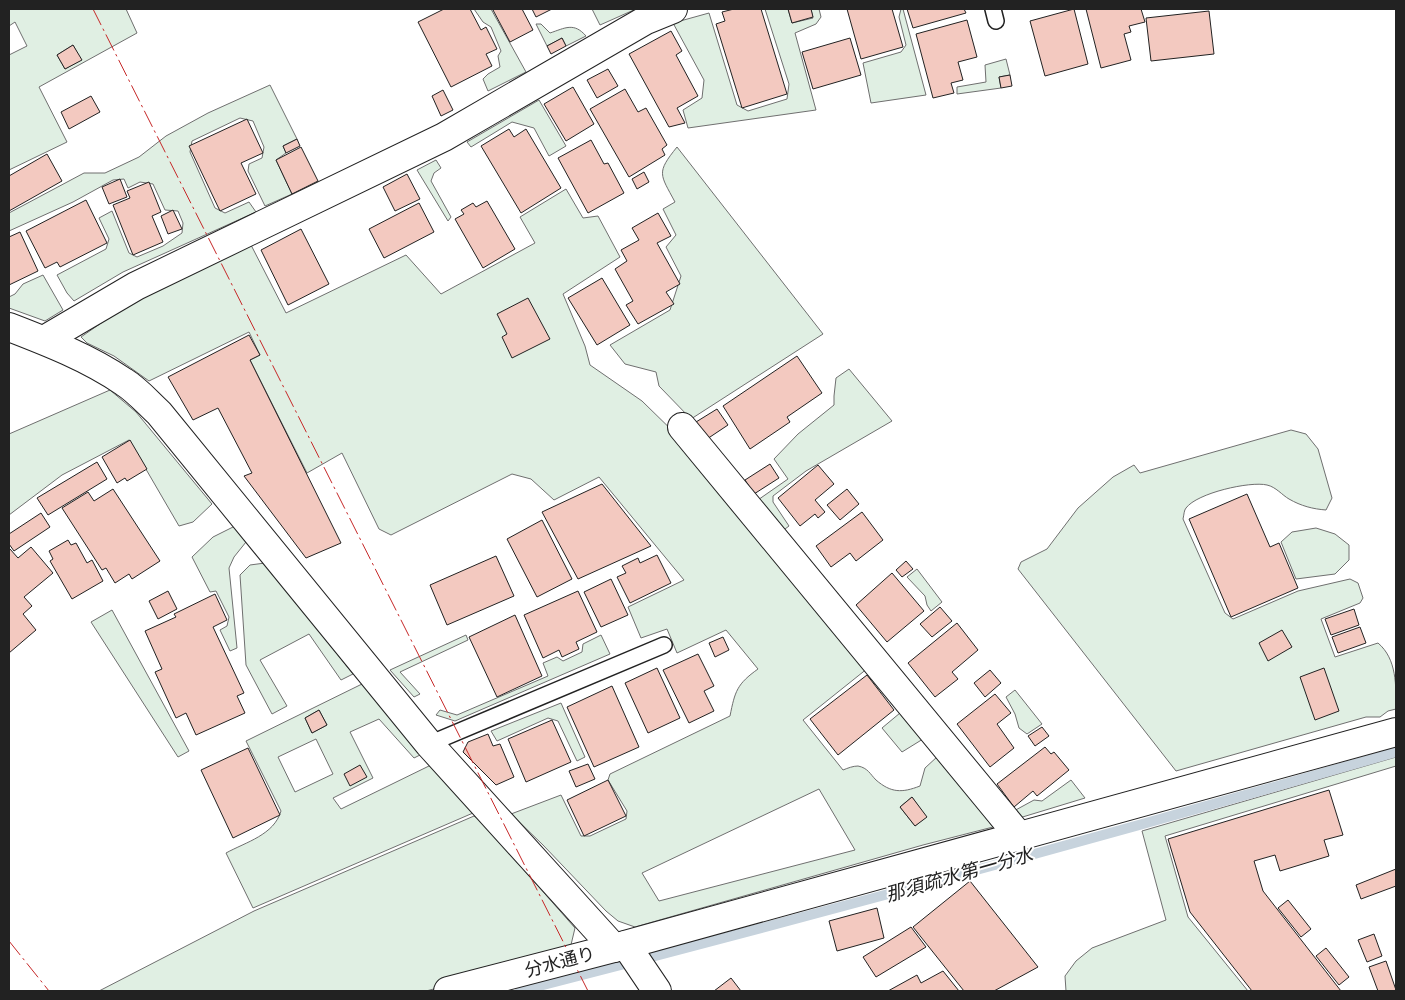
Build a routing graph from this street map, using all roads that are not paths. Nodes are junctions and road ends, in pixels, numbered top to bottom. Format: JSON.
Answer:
{"nodes":[{"id":1,"x":673,"y":9,"type":"edge"},
{"id":2,"x":9,"y":327,"type":"edge"},
{"id":3,"x":44,"y":340,"type":"junction"},
{"id":4,"x":682,"y":427,"type":"dead end"},
{"id":5,"x":664,"y":645,"type":"dead end"},
{"id":6,"x":1396,"y":732,"type":"edge"},
{"id":7,"x":429,"y":744,"type":"junction"},
{"id":8,"x":1020,"y":837,"type":"junction"},
{"id":9,"x":620,"y":946,"type":"junction"},
{"id":10,"x":448,"y":991,"type":"edge"},
{"id":11,"x":657,"y":991,"type":"edge"}],
"edges":[{"from":1,"to":3,"type":"street"},
{"from":2,"to":3,"type":"street"},
{"from":3,"to":7,"type":"street"},
{"from":4,"to":8,"type":"street"},
{"from":5,"to":7,"type":"lane"},
{"from":6,"to":8,"type":"street","name":"分水通り"},
{"from":7,"to":9,"type":"street"},
{"from":8,"to":9,"type":"street","name":"分水通り"},
{"from":9,"to":10,"type":"street","name":"分水通り"},
{"from":9,"to":11,"type":"street"}]}
